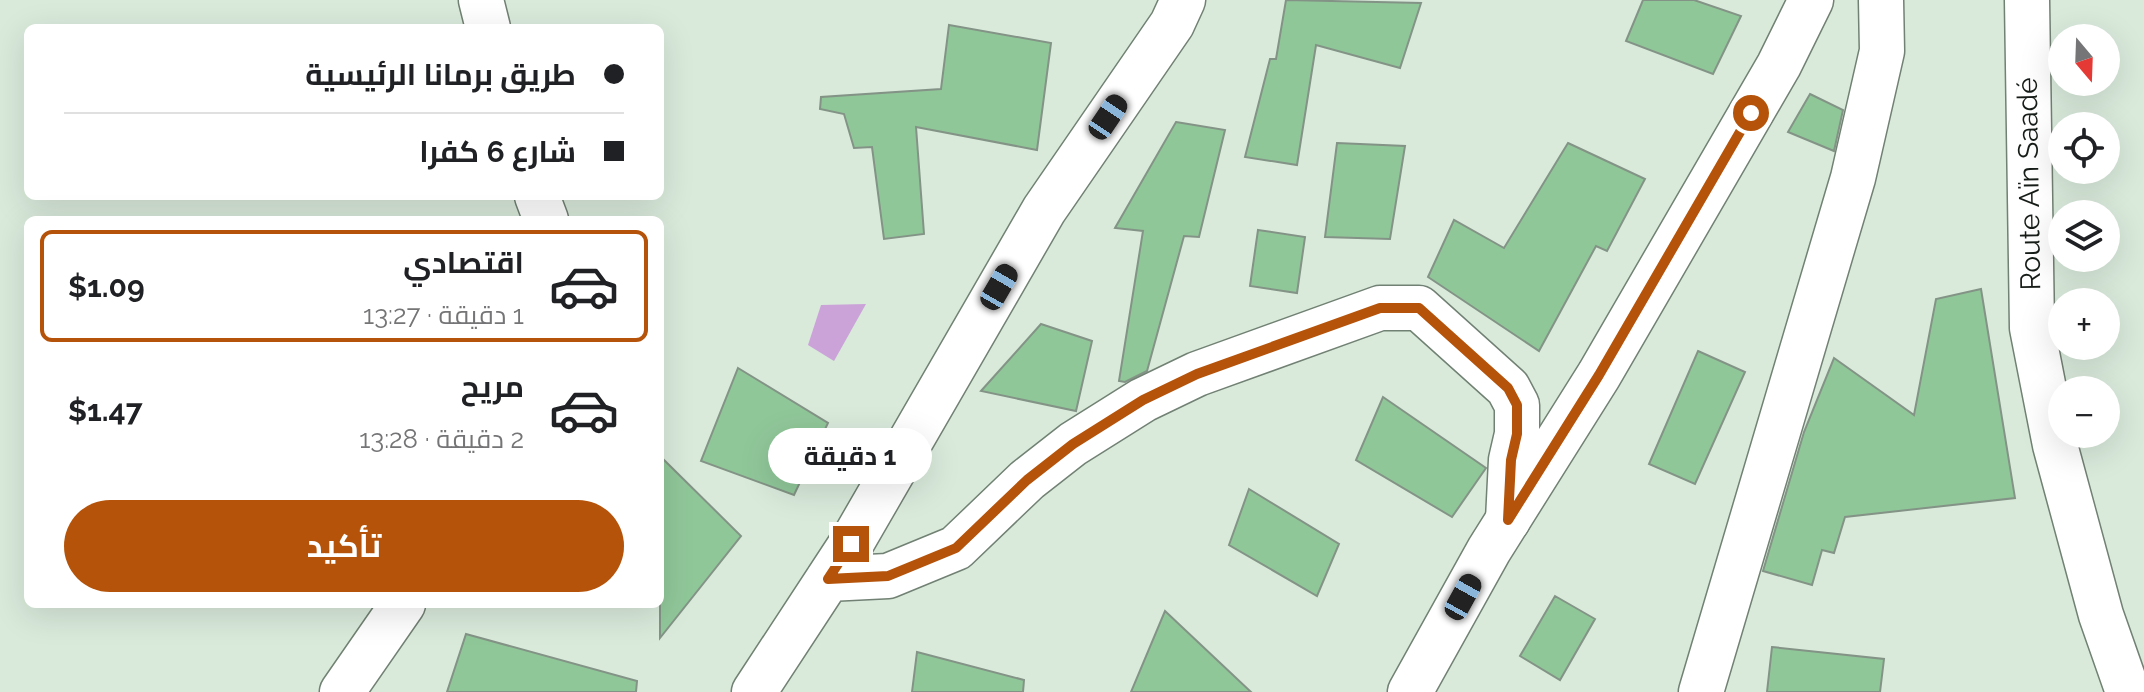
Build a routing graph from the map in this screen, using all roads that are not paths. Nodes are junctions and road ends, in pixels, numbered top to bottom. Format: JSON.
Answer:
{"nodes":[{"id":1,"x":481,"y":0,"type":"edge"},
{"id":2,"x":1183,"y":0,"type":"edge"},
{"id":3,"x":1811,"y":0,"type":"edge"},
{"id":4,"x":1881,"y":0,"type":"edge"},
{"id":5,"x":2027,"y":0,"type":"edge"},
{"id":6,"x":487,"y":24,"type":"edge"},
{"id":7,"x":1508,"y":520,"type":"junction"},
{"id":8,"x":828,"y":579,"type":"junction"},
{"id":9,"x":400,"y":608,"type":"edge"},
{"id":10,"x":342,"y":692,"type":"edge"},
{"id":11,"x":754,"y":692,"type":"edge"},
{"id":12,"x":1410,"y":692,"type":"edge"},
{"id":13,"x":1701,"y":692,"type":"edge"},
{"id":14,"x":2128,"y":692,"type":"edge"}],
"edges":[{"from":1,"to":6,"type":"street"},
{"from":2,"to":8,"type":"street"},
{"from":3,"to":7,"type":"street"},
{"from":4,"to":13,"type":"street"},
{"from":5,"to":14,"type":"street","name":"Route Aïn Saadé"},
{"from":7,"to":8,"type":"street"},
{"from":7,"to":12,"type":"street"},
{"from":8,"to":11,"type":"street"},
{"from":9,"to":10,"type":"street"}]}
